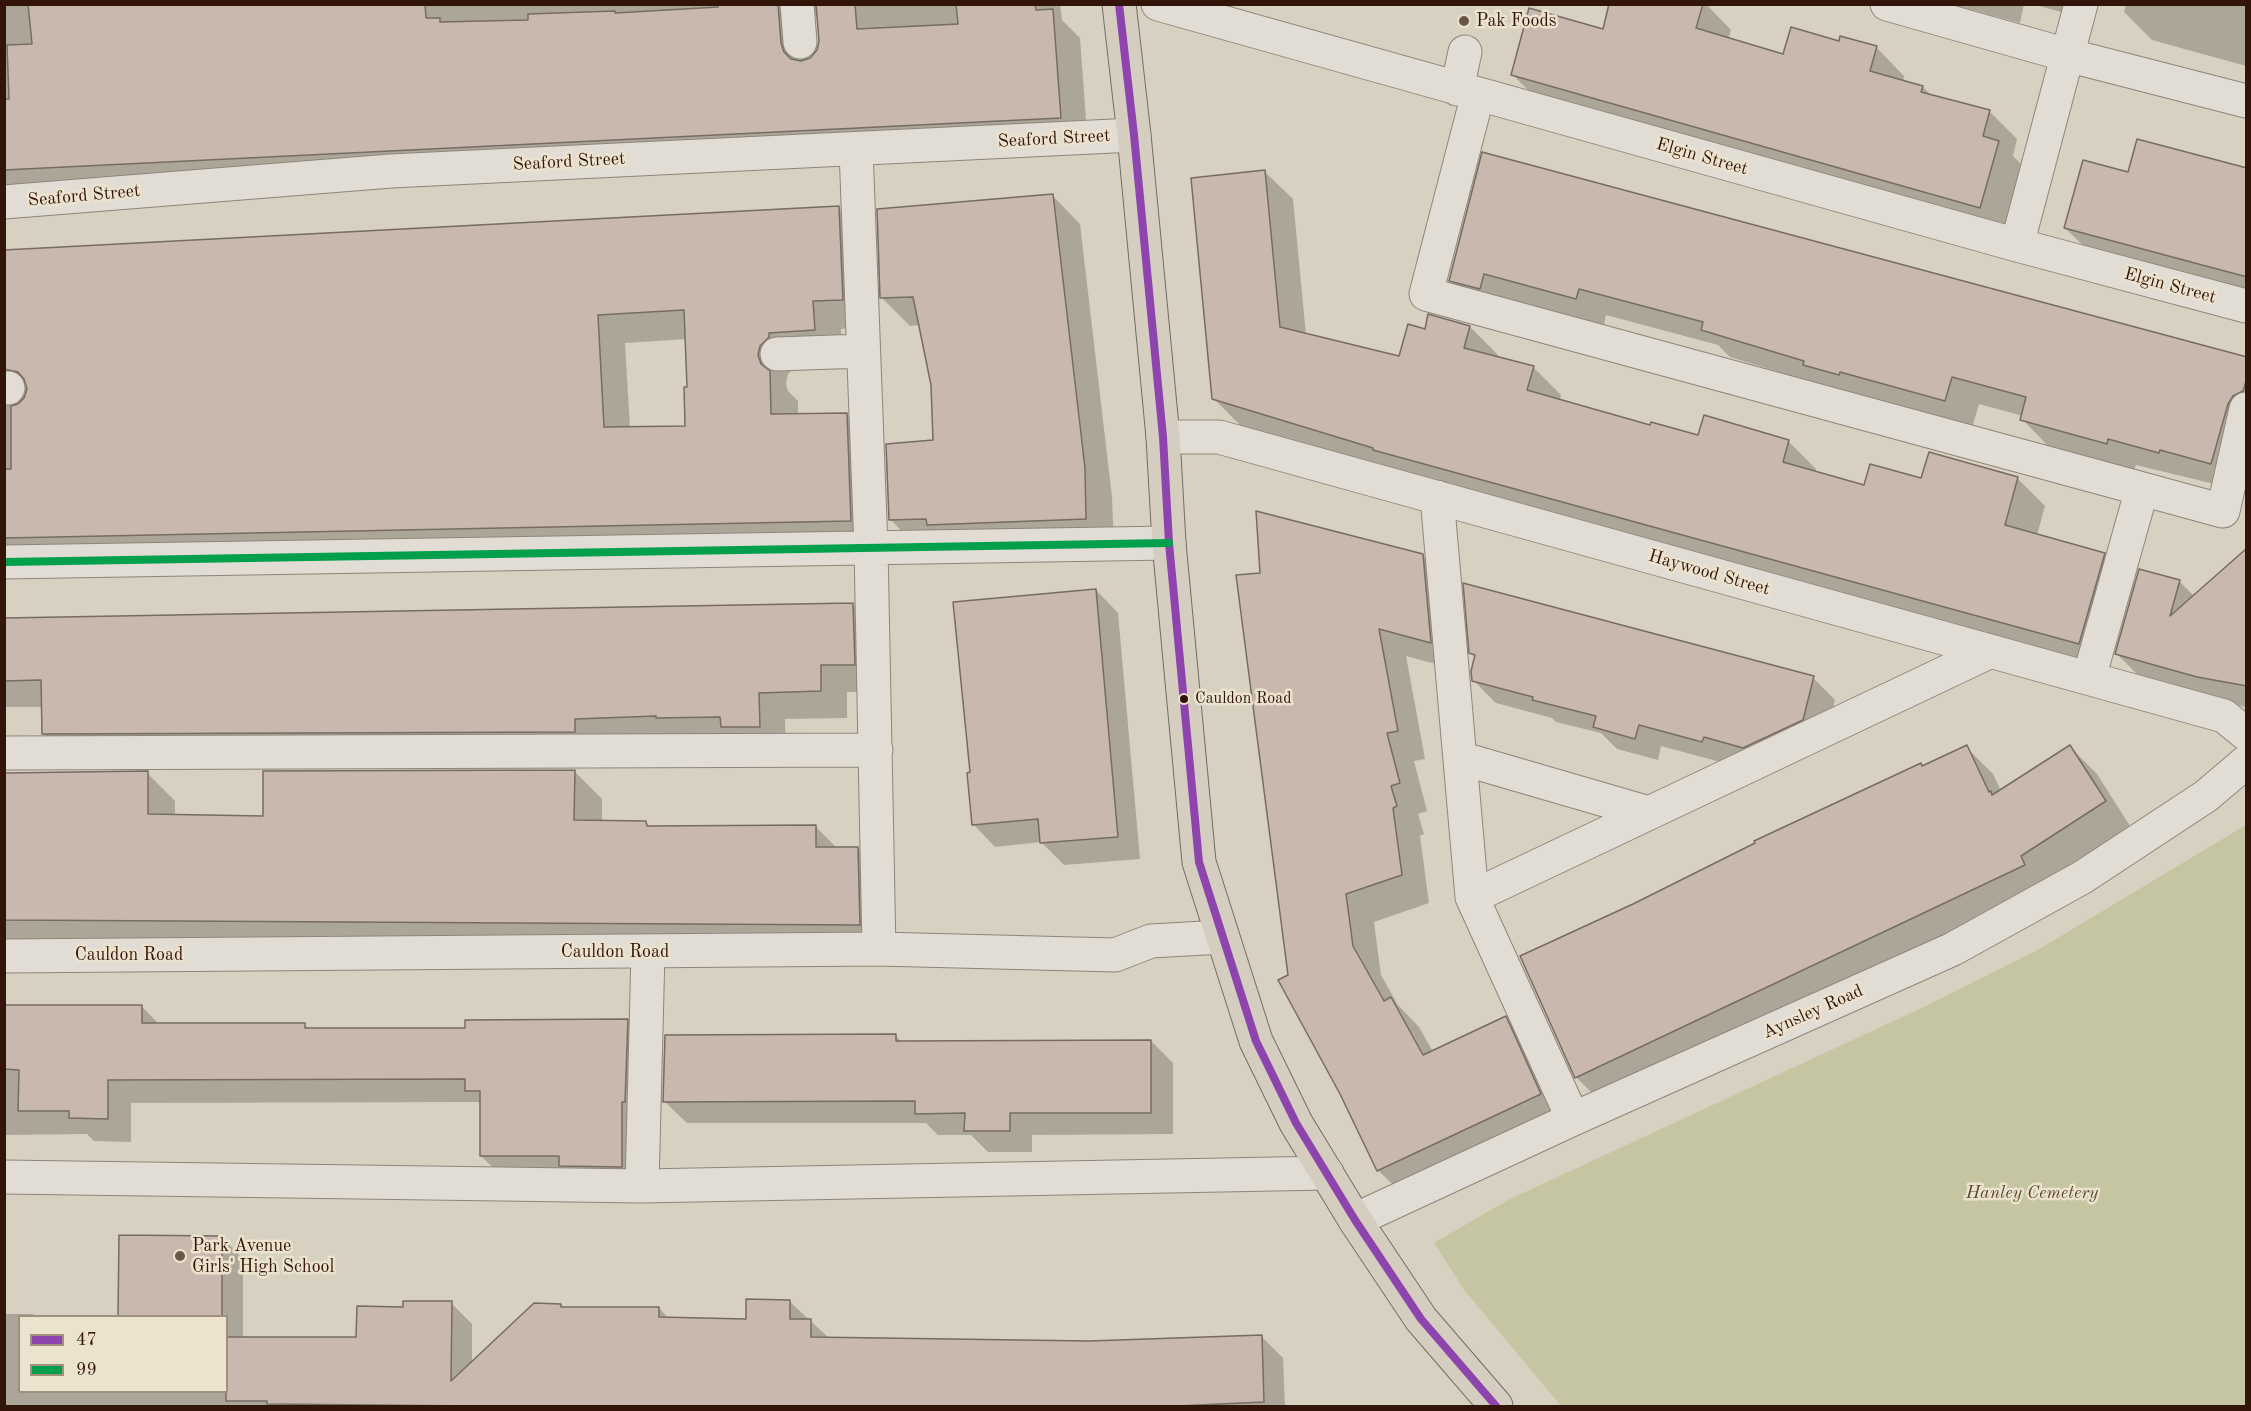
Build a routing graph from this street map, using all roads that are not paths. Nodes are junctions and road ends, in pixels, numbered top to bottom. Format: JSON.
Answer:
{"nodes":[{"id":1,"x":797,"y":4,"type":"edge"},
{"id":2,"x":1119,"y":4,"type":"edge"},
{"id":3,"x":1158,"y":4,"type":"edge"},
{"id":4,"x":1887,"y":4,"type":"edge"},
{"id":5,"x":2081,"y":4,"type":"edge"},
{"id":6,"x":800,"y":42,"type":"dead end"},
{"id":7,"x":1465,"y":52,"type":"dead end"},
{"id":8,"x":2067,"y":55,"type":"junction"},
{"id":9,"x":1467,"y":91,"type":"junction"},
{"id":10,"x":2247,"y":101,"type":"edge"},
{"id":11,"x":1134,"y":135,"type":"junction"},
{"id":12,"x":856,"y":149,"type":"junction"},
{"id":13,"x":4,"y":202,"type":"edge"},
{"id":14,"x":2017,"y":245,"type":"junction"},
{"id":15,"x":2247,"y":306,"type":"edge"},
{"id":16,"x":862,"y":351,"type":"junction"},
{"id":17,"x":777,"y":354,"type":"dead end"},
{"id":18,"x":2247,"y":409,"type":"edge"},
{"id":19,"x":1163,"y":437,"type":"junction"},
{"id":20,"x":2142,"y":489,"type":"junction"},
{"id":21,"x":1437,"y":497,"type":"junction"},
{"id":22,"x":1168,"y":543,"type":"junction"},
{"id":23,"x":870,"y":548,"type":"junction"},
{"id":24,"x":4,"y":561,"type":"edge"},
{"id":25,"x":1991,"y":651,"type":"junction"},
{"id":26,"x":2089,"y":678,"type":"junction"},
{"id":27,"x":2247,"y":734,"type":"edge"},
{"id":28,"x":876,"y":750,"type":"junction"},
{"id":29,"x":4,"y":753,"type":"edge"},
{"id":30,"x":1460,"y":758,"type":"junction"},
{"id":31,"x":2247,"y":762,"type":"edge"},
{"id":32,"x":1649,"y":813,"type":"junction"},
{"id":33,"x":1472,"y":897,"type":"junction"},
{"id":34,"x":1222,"y":937,"type":"junction"},
{"id":35,"x":879,"y":949,"type":"junction"},
{"id":36,"x":648,"y":952,"type":"junction"},
{"id":37,"x":4,"y":956,"type":"edge"},
{"id":38,"x":1573,"y":1119,"type":"junction"},
{"id":39,"x":1327,"y":1173,"type":"junction"},
{"id":40,"x":4,"y":1177,"type":"edge"},
{"id":41,"x":642,"y":1186,"type":"junction"},
{"id":42,"x":1355,"y":1220,"type":"junction"},
{"id":43,"x":1496,"y":1407,"type":"edge"}],
"edges":[{"from":1,"to":6,"type":"street"},
{"from":2,"to":11,"type":"main road"},
{"from":3,"to":9,"type":"street","name":"Elgin Street"},
{"from":4,"to":8,"type":"street"},
{"from":5,"to":8,"type":"street"},
{"from":7,"to":9,"type":"street"},
{"from":8,"to":10,"type":"street"},
{"from":8,"to":14,"type":"street"},
{"from":9,"to":14,"type":"street","name":"Elgin Street"},
{"from":9,"to":20,"type":"street"},
{"from":11,"to":12,"type":"street","name":"Seaford Street"},
{"from":11,"to":19,"type":"main road"},
{"from":12,"to":13,"type":"street","name":"Seaford Street"},
{"from":12,"to":16,"type":"street"},
{"from":14,"to":15,"type":"street","name":"Elgin Street"},
{"from":16,"to":17,"type":"street"},
{"from":16,"to":23,"type":"street"},
{"from":18,"to":20,"type":"street"},
{"from":19,"to":21,"type":"street","name":"Haywood Street"},
{"from":19,"to":22,"type":"main road"},
{"from":20,"to":26,"type":"street"},
{"from":21,"to":25,"type":"street","name":"Haywood Street"},
{"from":21,"to":30,"type":"street"},
{"from":22,"to":23,"type":"street"},
{"from":22,"to":34,"type":"main road"},
{"from":23,"to":24,"type":"street"},
{"from":23,"to":28,"type":"street"},
{"from":25,"to":26,"type":"street","name":"Haywood Street"},
{"from":25,"to":32,"type":"street"},
{"from":26,"to":27,"type":"street","name":"Haywood Street"},
{"from":28,"to":29,"type":"street"},
{"from":28,"to":35,"type":"street"},
{"from":30,"to":32,"type":"street"},
{"from":30,"to":33,"type":"street"},
{"from":31,"to":38,"type":"street","name":"Aynsley Road"},
{"from":32,"to":33,"type":"street"},
{"from":33,"to":38,"type":"street"},
{"from":34,"to":35,"type":"street","name":"Cauldon Road"},
{"from":34,"to":39,"type":"main road"},
{"from":35,"to":36,"type":"street","name":"Cauldon Road"},
{"from":36,"to":37,"type":"street","name":"Cauldon Road"},
{"from":36,"to":41,"type":"street"},
{"from":38,"to":42,"type":"street","name":"Aynsley Road"},
{"from":39,"to":41,"type":"street"},
{"from":39,"to":42,"type":"main road"},
{"from":40,"to":41,"type":"street"},
{"from":42,"to":43,"type":"main road"}]}
